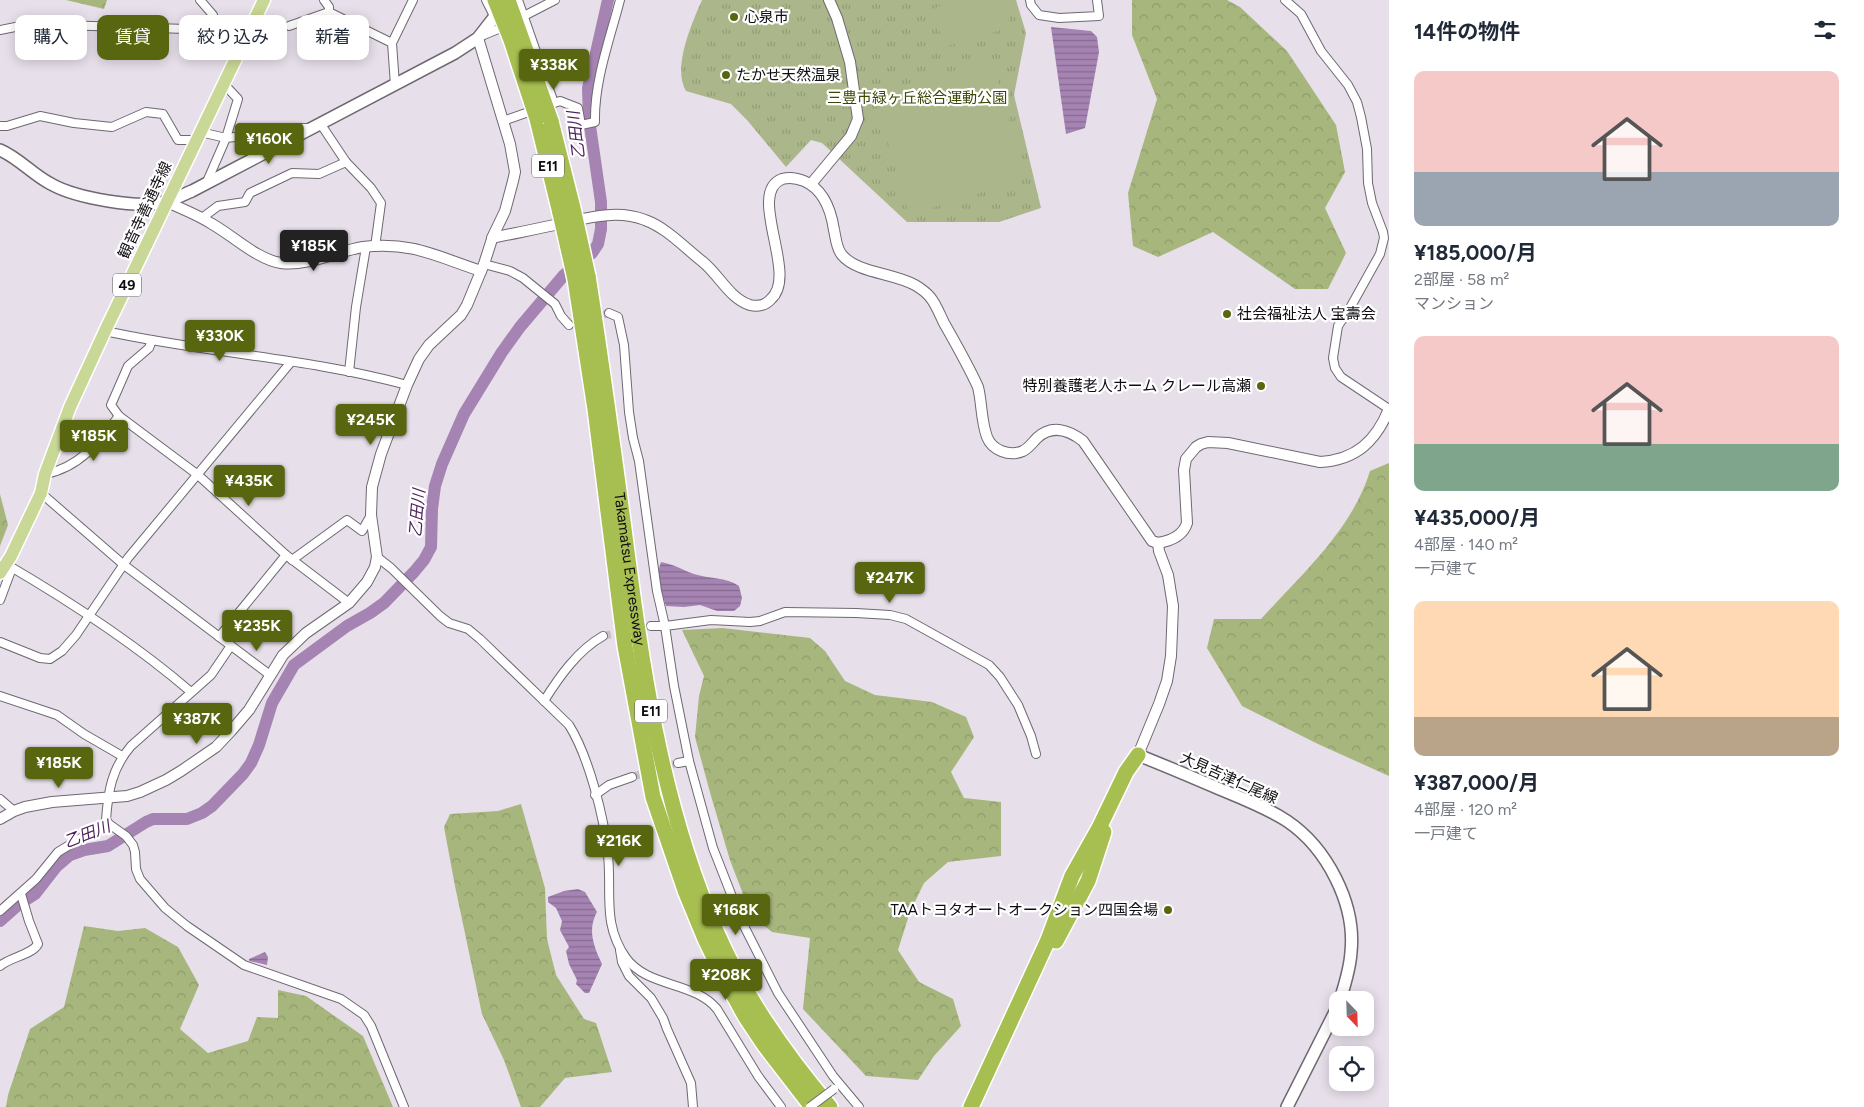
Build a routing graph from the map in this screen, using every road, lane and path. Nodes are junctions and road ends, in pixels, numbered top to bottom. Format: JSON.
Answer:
{"nodes":[{"id":1,"x":200,"y":0,"type":"edge"},
{"id":2,"x":264,"y":0,"type":"edge"},
{"id":3,"x":324,"y":0,"type":"edge"},
{"id":4,"x":413,"y":0,"type":"edge"},
{"id":5,"x":486,"y":0,"type":"edge"},
{"id":6,"x":495,"y":0,"type":"edge"},
{"id":7,"x":507,"y":0,"type":"edge"},
{"id":8,"x":518,"y":0,"type":"edge"},
{"id":9,"x":555,"y":0,"type":"edge"},
{"id":10,"x":620,"y":0,"type":"edge"},
{"id":11,"x":829,"y":0,"type":"edge"},
{"id":12,"x":1030,"y":0,"type":"edge"},
{"id":13,"x":1097,"y":0,"type":"edge"},
{"id":14,"x":1285,"y":0,"type":"edge"},
{"id":15,"x":329,"y":12,"type":"junction"},
{"id":16,"x":212,"y":15,"type":"edge"},
{"id":17,"x":257,"y":15,"type":"edge"},
{"id":18,"x":523,"y":17,"type":"junction"},
{"id":19,"x":498,"y":23,"type":"junction"},
{"id":20,"x":289,"y":26,"type":"dead end"},
{"id":21,"x":179,"y":28,"type":"edge"},
{"id":22,"x":0,"y":30,"type":"edge"},
{"id":23,"x":478,"y":38,"type":"junction"},
{"id":24,"x":392,"y":43,"type":"junction"},
{"id":25,"x":234,"y":60,"type":"edge"},
{"id":26,"x":223,"y":83,"type":"junction"},
{"id":27,"x":394,"y":85,"type":"junction"},
{"id":28,"x":554,"y":103,"type":"junction"},
{"id":29,"x":544,"y":120,"type":"junction"},
{"id":30,"x":503,"y":121,"type":"junction"},
{"id":31,"x":0,"y":126,"type":"edge"},
{"id":32,"x":316,"y":126,"type":"junction"},
{"id":33,"x":198,"y":136,"type":"junction"},
{"id":34,"x":226,"y":138,"type":"junction"},
{"id":35,"x":0,"y":150,"type":"edge"},
{"id":36,"x":346,"y":162,"type":"junction"},
{"id":37,"x":206,"y":184,"type":"junction"},
{"id":38,"x":811,"y":184,"type":"junction"},
{"id":39,"x":167,"y":202,"type":"junction"},
{"id":40,"x":202,"y":218,"type":"junction"},
{"id":41,"x":492,"y":238,"type":"junction"},
{"id":42,"x":370,"y":247,"type":"junction"},
{"id":43,"x":483,"y":267,"type":"junction"},
{"id":44,"x":582,"y":278,"type":"junction"},
{"id":45,"x":609,"y":313,"type":"dead end"},
{"id":46,"x":569,"y":325,"type":"dead end"},
{"id":47,"x":105,"y":331,"type":"junction"},
{"id":48,"x":152,"y":340,"type":"junction"},
{"id":49,"x":291,"y":362,"type":"junction"},
{"id":50,"x":349,"y":372,"type":"junction"},
{"id":51,"x":407,"y":385,"type":"junction"},
{"id":52,"x":1389,"y":409,"type":"edge"},
{"id":53,"x":119,"y":416,"type":"junction"},
{"id":54,"x":45,"y":474,"type":"junction"},
{"id":55,"x":198,"y":476,"type":"junction"},
{"id":56,"x":41,"y":493,"type":"junction"},
{"id":57,"x":371,"y":515,"type":"junction"},
{"id":58,"x":1158,"y":543,"type":"junction"},
{"id":59,"x":289,"y":557,"type":"junction"},
{"id":60,"x":377,"y":557,"type":"junction"},
{"id":61,"x":124,"y":565,"type":"junction"},
{"id":62,"x":6,"y":568,"type":"edge"},
{"id":63,"x":0,"y":600,"type":"edge"},
{"id":64,"x":349,"y":603,"type":"junction"},
{"id":65,"x":89,"y":616,"type":"junction"},
{"id":66,"x":651,"y":626,"type":"dead end"},
{"id":67,"x":665,"y":626,"type":"junction"},
{"id":68,"x":603,"y":636,"type":"tunnel mouth"},
{"id":69,"x":219,"y":637,"type":"junction"},
{"id":70,"x":0,"y":642,"type":"edge"},
{"id":71,"x":230,"y":647,"type":"junction"},
{"id":72,"x":270,"y":675,"type":"junction"},
{"id":73,"x":191,"y":692,"type":"junction"},
{"id":74,"x":0,"y":696,"type":"edge"},
{"id":75,"x":544,"y":701,"type":"junction"},
{"id":76,"x":1036,"y":754,"type":"dead end"},
{"id":77,"x":1138,"y":755,"type":"junction"},
{"id":78,"x":122,"y":756,"type":"junction"},
{"id":79,"x":689,"y":761,"type":"junction"},
{"id":80,"x":678,"y":763,"type":"tunnel mouth"},
{"id":81,"x":632,"y":777,"type":"tunnel mouth"},
{"id":82,"x":595,"y":795,"type":"junction"},
{"id":83,"x":109,"y":798,"type":"junction"},
{"id":84,"x":0,"y":799,"type":"edge"},
{"id":85,"x":14,"y":811,"type":"junction"},
{"id":86,"x":0,"y":819,"type":"edge"},
{"id":87,"x":106,"y":822,"type":"junction"},
{"id":88,"x":21,"y":894,"type":"junction"},
{"id":89,"x":0,"y":911,"type":"edge"},
{"id":90,"x":619,"y":946,"type":"junction"},
{"id":91,"x":0,"y":966,"type":"edge"},
{"id":92,"x":1343,"y":991,"type":"edge"},
{"id":93,"x":1329,"y":1024,"type":"edge"},
{"id":94,"x":837,"y":1086,"type":"junction"},
{"id":95,"x":404,"y":1107,"type":"edge"},
{"id":96,"x":693,"y":1107,"type":"edge"},
{"id":97,"x":781,"y":1107,"type":"edge"},
{"id":98,"x":811,"y":1107,"type":"edge"},
{"id":99,"x":830,"y":1107,"type":"edge"},
{"id":100,"x":859,"y":1107,"type":"edge"},
{"id":101,"x":972,"y":1107,"type":"edge"},
{"id":102,"x":980,"y":1107,"type":"edge"},
{"id":103,"x":1287,"y":1107,"type":"edge"}],
"edges":[{"from":1,"to":16,"type":"street"},
{"from":2,"to":17,"type":"main road","name":"観音寺善通寺線","number":"49"},
{"from":3,"to":15,"type":"street"},
{"from":4,"to":24,"type":"street"},
{"from":5,"to":19,"type":"street"},
{"from":6,"to":29,"type":"highway","name":"Takamatsu Expressway","number":"E11","bridge":true},
{"from":7,"to":19,"type":"main road"},
{"from":7,"to":29,"type":"highway","name":"Takamatsu Expressway","number":"E11","bridge":true},
{"from":8,"to":18,"type":"street"},
{"from":9,"to":18,"type":"street"},
{"from":10,"to":28,"type":"street"},
{"from":11,"to":38,"type":"street"},
{"from":12,"to":13,"type":"street"},
{"from":14,"to":52,"type":"street"},
{"from":15,"to":20,"type":"street"},
{"from":15,"to":24,"type":"street"},
{"from":18,"to":19,"type":"street"},
{"from":18,"to":28,"type":"street"},
{"from":19,"to":23,"type":"main road"},
{"from":21,"to":22,"type":"street"},
{"from":23,"to":27,"type":"main road"},
{"from":23,"to":30,"type":"street"},
{"from":24,"to":27,"type":"street"},
{"from":25,"to":26,"type":"main road","name":"観音寺善通寺線","number":"49"},
{"from":26,"to":33,"type":"main road","name":"観音寺善通寺線","number":"49"},
{"from":26,"to":34,"type":"street"},
{"from":27,"to":32,"type":"main road"},
{"from":28,"to":30,"type":"street"},
{"from":29,"to":44,"type":"highway","name":"Takamatsu Expressway","number":"E11","bridge":true},
{"from":30,"to":41,"type":"street"},
{"from":31,"to":33,"type":"street"},
{"from":32,"to":34,"type":"street"},
{"from":32,"to":36,"type":"street"},
{"from":32,"to":37,"type":"main road"},
{"from":33,"to":34,"type":"street"},
{"from":33,"to":39,"type":"main road","name":"観音寺善通寺線","number":"49"},
{"from":34,"to":37,"type":"street"},
{"from":35,"to":39,"type":"main road"},
{"from":36,"to":40,"type":"street"},
{"from":36,"to":42,"type":"street"},
{"from":37,"to":39,"type":"main road"},
{"from":38,"to":41,"type":"street"},
{"from":38,"to":58,"type":"street"},
{"from":39,"to":40,"type":"street"},
{"from":39,"to":47,"type":"main road","name":"観音寺善通寺線","number":"49"},
{"from":40,"to":42,"type":"street"},
{"from":41,"to":43,"type":"street"},
{"from":42,"to":43,"type":"street"},
{"from":42,"to":50,"type":"street"},
{"from":43,"to":46,"type":"street"},
{"from":43,"to":51,"type":"street"},
{"from":44,"to":98,"type":"highway","name":"Takamatsu Expressway","number":"E11"},
{"from":44,"to":99,"type":"highway","name":"Takamatsu Expressway","number":"E11"},
{"from":45,"to":67,"type":"street"},
{"from":47,"to":48,"type":"street"},
{"from":47,"to":54,"type":"main road","name":"観音寺善通寺線","number":"49"},
{"from":48,"to":49,"type":"street"},
{"from":48,"to":53,"type":"street"},
{"from":49,"to":50,"type":"street"},
{"from":49,"to":55,"type":"street"},
{"from":50,"to":51,"type":"street"},
{"from":51,"to":57,"type":"street"},
{"from":52,"to":58,"type":"street"},
{"from":53,"to":54,"type":"street"},
{"from":53,"to":55,"type":"street"},
{"from":54,"to":56,"type":"main road","name":"観音寺善通寺線","number":"49"},
{"from":55,"to":59,"type":"street"},
{"from":55,"to":61,"type":"street"},
{"from":56,"to":61,"type":"street"},
{"from":56,"to":62,"type":"main road","name":"観音寺善通寺線","number":"49"},
{"from":57,"to":59,"type":"street"},
{"from":57,"to":60,"type":"street"},
{"from":58,"to":77,"type":"street"},
{"from":59,"to":64,"type":"street"},
{"from":59,"to":69,"type":"street"},
{"from":60,"to":64,"type":"street"},
{"from":60,"to":75,"type":"street"},
{"from":61,"to":65,"type":"street"},
{"from":61,"to":69,"type":"street"},
{"from":62,"to":63,"type":"street"},
{"from":62,"to":65,"type":"street"},
{"from":64,"to":72,"type":"street"},
{"from":65,"to":70,"type":"street"},
{"from":65,"to":73,"type":"street"},
{"from":66,"to":67,"type":"street"},
{"from":67,"to":76,"type":"street"},
{"from":67,"to":79,"type":"street"},
{"from":68,"to":75,"type":"street"},
{"from":69,"to":71,"type":"street"},
{"from":71,"to":72,"type":"street"},
{"from":71,"to":73,"type":"street"},
{"from":72,"to":83,"type":"street"},
{"from":73,"to":78,"type":"street"},
{"from":74,"to":78,"type":"street"},
{"from":75,"to":82,"type":"street"},
{"from":77,"to":92,"type":"main road","name":"大見吉津仁尾線"},
{"from":77,"to":101,"type":"highway"},
{"from":77,"to":102,"type":"highway"},
{"from":78,"to":83,"type":"street"},
{"from":79,"to":80,"type":"street"},
{"from":79,"to":94,"type":"street"},
{"from":81,"to":82,"type":"street"},
{"from":82,"to":90,"type":"street"},
{"from":83,"to":85,"type":"street"},
{"from":83,"to":87,"type":"street"},
{"from":84,"to":85,"type":"street"},
{"from":85,"to":86,"type":"street"},
{"from":87,"to":88,"type":"street"},
{"from":87,"to":95,"type":"street"},
{"from":88,"to":89,"type":"street"},
{"from":88,"to":91,"type":"street"},
{"from":90,"to":96,"type":"street"},
{"from":90,"to":97,"type":"street"},
{"from":93,"to":103,"type":"main road"},
{"from":94,"to":98,"type":"street","bridge":true},
{"from":94,"to":100,"type":"street"}]}
